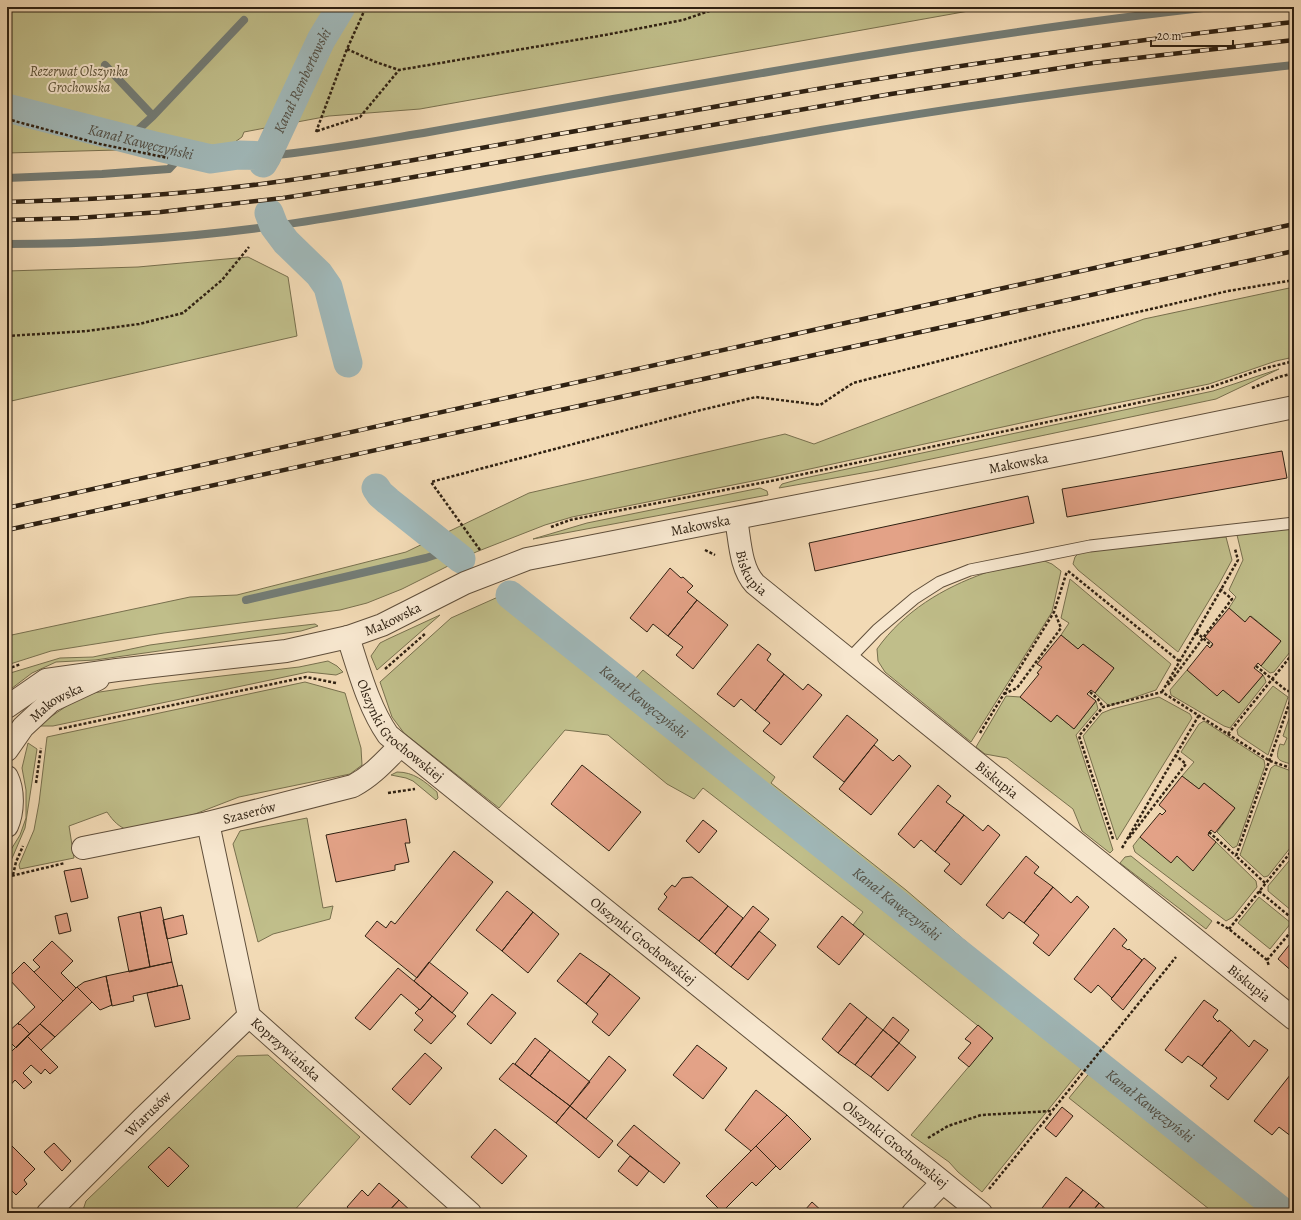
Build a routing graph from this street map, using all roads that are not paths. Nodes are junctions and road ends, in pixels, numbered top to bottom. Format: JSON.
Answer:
{"nodes":[{"id":1,"x":1294,"y":406,"type":"edge"},
{"id":2,"x":736,"y":519,"type":"junction"},
{"id":3,"x":1294,"y":523,"type":"edge"},
{"id":4,"x":348,"y":637,"type":"junction"},
{"id":5,"x":849,"y":659,"type":"junction"},
{"id":6,"x":117,"y":670,"type":"junction"},
{"id":7,"x":7,"y":707,"type":"edge"},
{"id":8,"x":400,"y":746,"type":"junction"},
{"id":9,"x":7,"y":750,"type":"edge"},
{"id":10,"x":7,"y":777,"type":"edge"},
{"id":11,"x":208,"y":824,"type":"junction"},
{"id":12,"x":7,"y":826,"type":"edge"},
{"id":13,"x":83,"y":848,"type":"dead end"},
{"id":14,"x":249,"y":1016,"type":"junction"},
{"id":15,"x":1294,"y":1019,"type":"edge"},
{"id":16,"x":942,"y":1182,"type":"junction"},
{"id":17,"x":48,"y":1213,"type":"edge"},
{"id":18,"x":470,"y":1213,"type":"edge"},
{"id":19,"x":913,"y":1213,"type":"edge"},
{"id":20,"x":981,"y":1213,"type":"edge"}],
"edges":[{"from":1,"to":2,"type":"street","name":"Makowska"},
{"from":2,"to":4,"type":"street","name":"Makowska"},
{"from":2,"to":5,"type":"street","name":"Biskupia"},
{"from":3,"to":5,"type":"lane"},
{"from":4,"to":6,"type":"street","name":"Makowska"},
{"from":4,"to":8,"type":"street","name":"Olszynki Grochowskiej"},
{"from":5,"to":15,"type":"street","name":"Biskupia"},
{"from":6,"to":7,"type":"street","name":"Makowska"},
{"from":6,"to":9,"type":"street","name":"Makowska"},
{"from":8,"to":11,"type":"street","name":"Szaserów"},
{"from":8,"to":16,"type":"street","name":"Olszynki Grochowskiej"},
{"from":10,"to":12,"type":"street"},
{"from":11,"to":13,"type":"street","name":"Szaserów"},
{"from":11,"to":14,"type":"street","name":"Koprzywiańska"},
{"from":14,"to":17,"type":"street","name":"Wiarusów"},
{"from":14,"to":18,"type":"street","name":"Koprzywiańska"},
{"from":16,"to":19,"type":"street"},
{"from":16,"to":20,"type":"street","name":"Olszynki Grochowskiej"}]}
